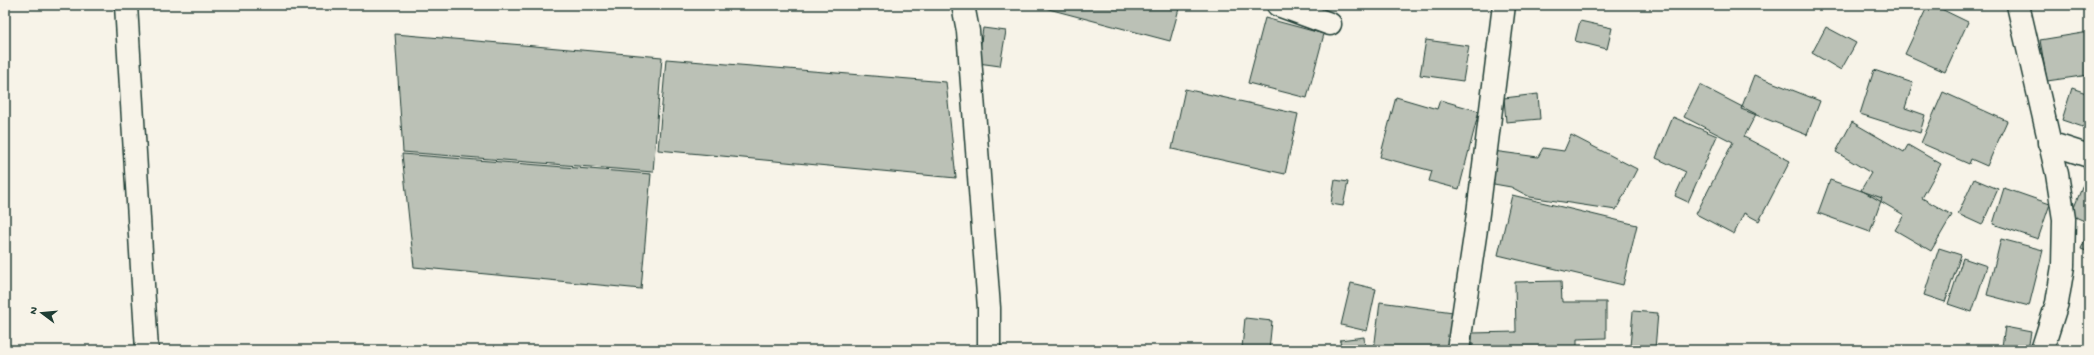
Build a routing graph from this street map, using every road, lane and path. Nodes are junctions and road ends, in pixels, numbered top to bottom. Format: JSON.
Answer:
{"nodes":[{"id":1,"x":126,"y":5,"type":"edge"},
{"id":2,"x":964,"y":5,"type":"edge"},
{"id":3,"x":1278,"y":5,"type":"edge"},
{"id":4,"x":1504,"y":5,"type":"edge"},
{"id":5,"x":2018,"y":5,"type":"edge"},
{"id":6,"x":1330,"y":24,"type":"dead end"},
{"id":7,"x":2050,"y":143,"type":"junction"},
{"id":8,"x":2089,"y":156,"type":"edge"},
{"id":9,"x":147,"y":350,"type":"edge"},
{"id":10,"x":989,"y":350,"type":"edge"},
{"id":11,"x":1458,"y":350,"type":"edge"},
{"id":12,"x":2042,"y":350,"type":"edge"}],
"edges":[{"from":1,"to":9,"type":"street"},
{"from":2,"to":10,"type":"street"},
{"from":3,"to":6,"type":"street"},
{"from":4,"to":11,"type":"street"},
{"from":5,"to":7,"type":"street"},
{"from":7,"to":8,"type":"street"},
{"from":7,"to":12,"type":"street"}]}
